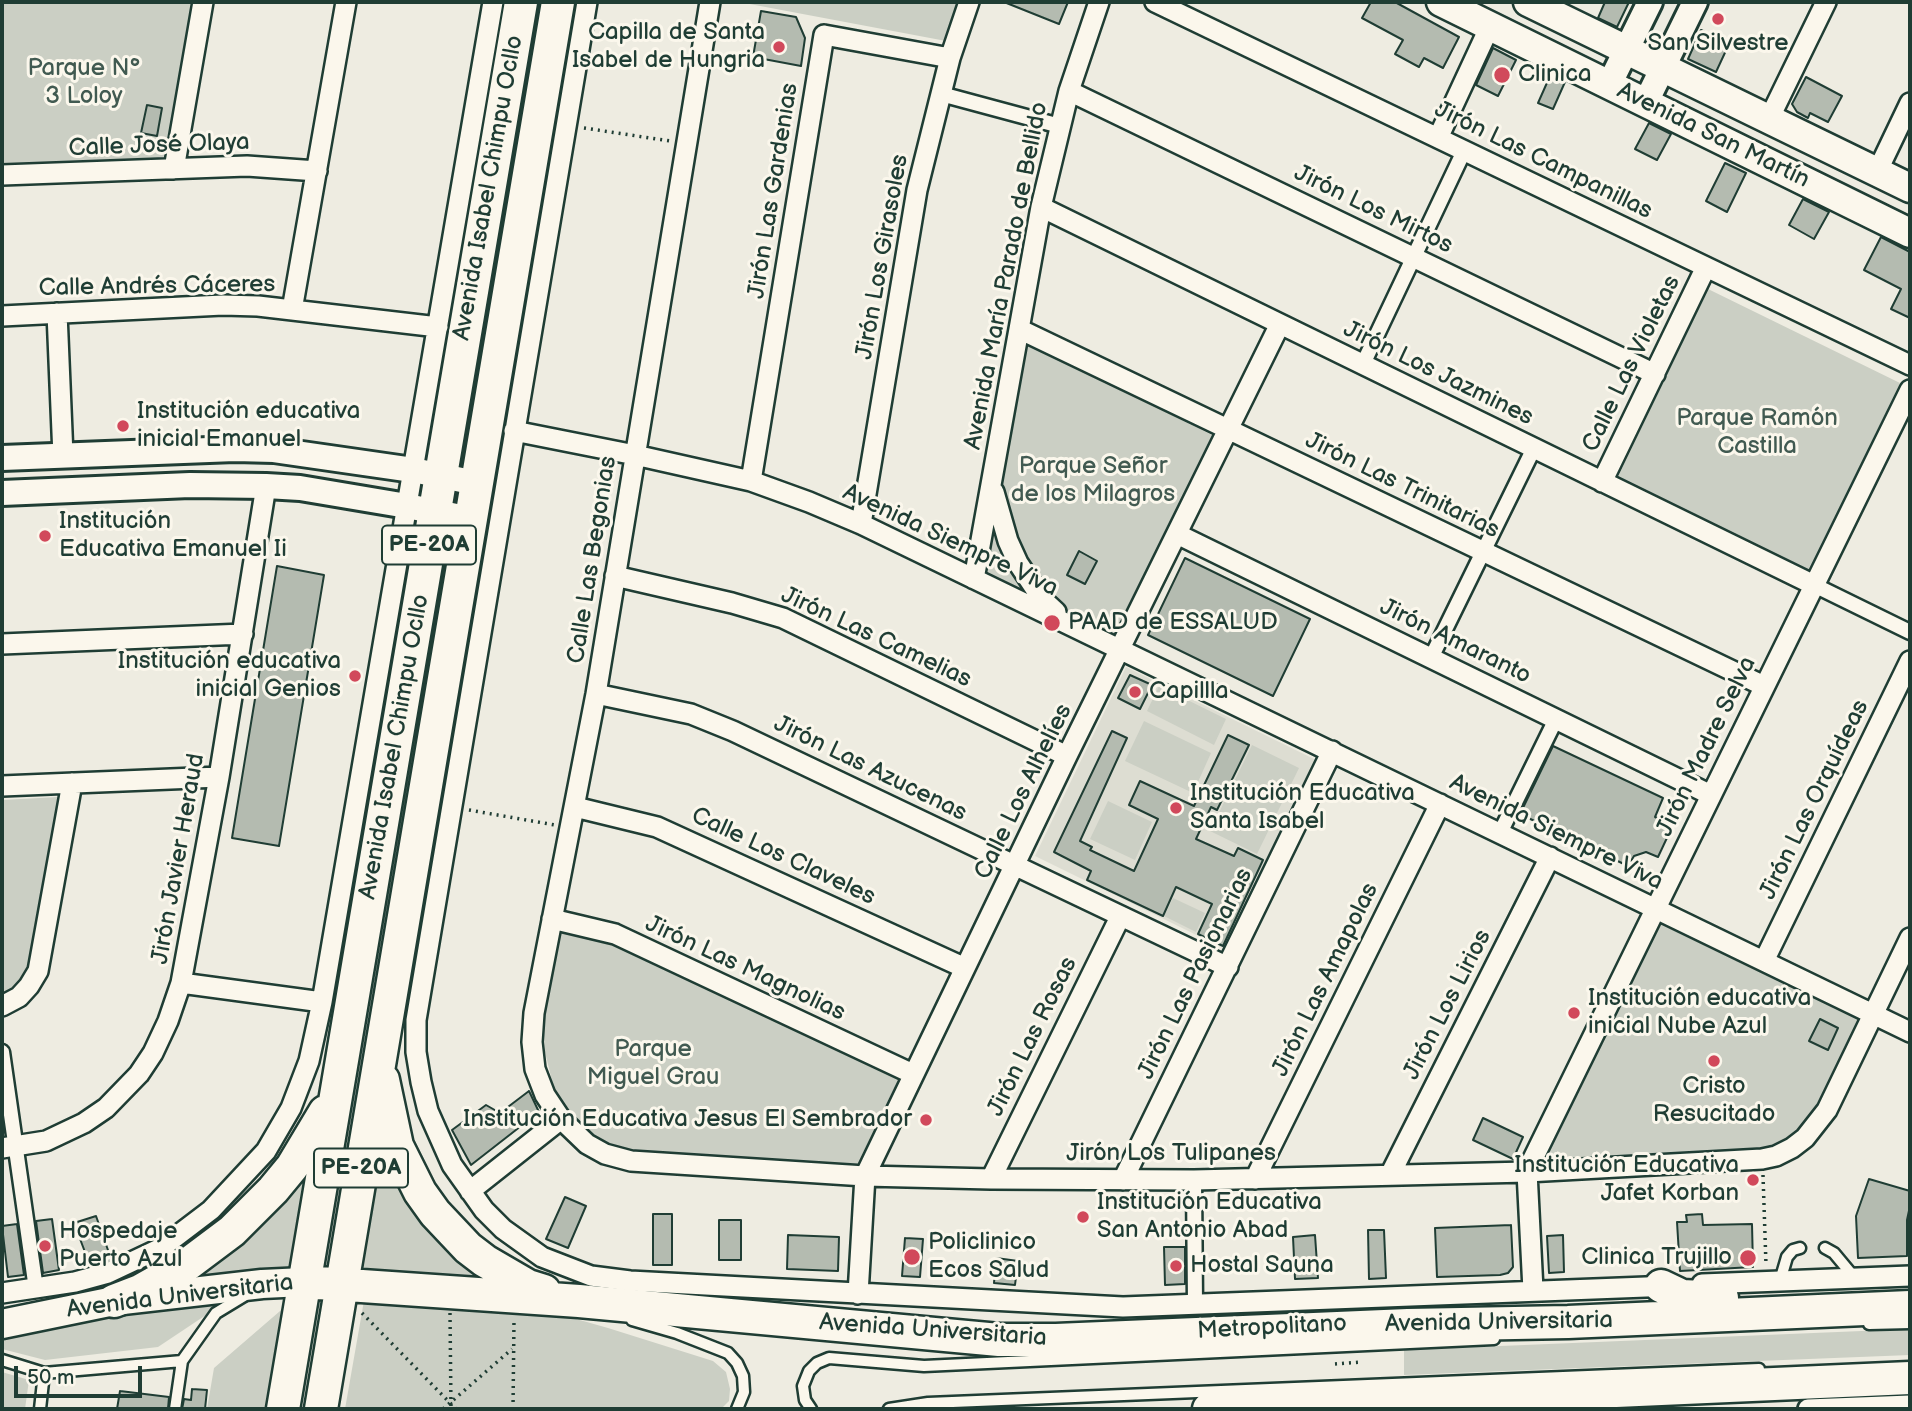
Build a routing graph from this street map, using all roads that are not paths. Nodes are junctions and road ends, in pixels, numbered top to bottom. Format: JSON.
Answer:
{"nodes":[{"id":1,"x":203,"y":2,"type":"edge"},
{"id":2,"x":346,"y":2,"type":"edge"},
{"id":3,"x":493,"y":2,"type":"edge"},
{"id":4,"x":521,"y":2,"type":"edge"},
{"id":5,"x":558,"y":2,"type":"edge"},
{"id":6,"x":587,"y":2,"type":"edge"},
{"id":7,"x":710,"y":2,"type":"edge"},
{"id":8,"x":970,"y":2,"type":"edge"},
{"id":9,"x":1099,"y":2,"type":"edge"},
{"id":10,"x":1155,"y":2,"type":"edge"},
{"id":11,"x":1441,"y":2,"type":"edge"},
{"id":12,"x":1528,"y":2,"type":"edge"},
{"id":13,"x":1650,"y":2,"type":"edge"},
{"id":14,"x":1695,"y":2,"type":"edge"},
{"id":15,"x":1826,"y":2,"type":"edge"},
{"id":16,"x":1490,"y":26,"type":"junction"},
{"id":17,"x":1626,"y":50,"type":"junction"},
{"id":18,"x":950,"y":58,"type":"junction"},
{"id":19,"x":1663,"y":67,"type":"junction"},
{"id":20,"x":1609,"y":85,"type":"junction"},
{"id":21,"x":1069,"y":91,"type":"junction"},
{"id":22,"x":941,"y":94,"type":"junction"},
{"id":23,"x":1646,"y":103,"type":"junction"},
{"id":24,"x":1910,"y":103,"type":"edge"},
{"id":25,"x":1769,"y":119,"type":"junction"},
{"id":26,"x":1060,"y":126,"type":"junction"},
{"id":27,"x":1438,"y":138,"type":"junction"},
{"id":28,"x":1464,"y":150,"type":"junction"},
{"id":29,"x":174,"y":169,"type":"junction"},
{"id":30,"x":317,"y":171,"type":"junction"},
{"id":31,"x":1877,"y":172,"type":"junction"},
{"id":32,"x":2,"y":175,"type":"edge"},
{"id":33,"x":1910,"y":188,"type":"edge"},
{"id":34,"x":1041,"y":207,"type":"junction"},
{"id":35,"x":1910,"y":233,"type":"edge"},
{"id":36,"x":1414,"y":257,"type":"junction"},
{"id":37,"x":1706,"y":267,"type":"junction"},
{"id":38,"x":292,"y":310,"type":"junction"},
{"id":39,"x":57,"y":313,"type":"junction"},
{"id":40,"x":2,"y":316,"type":"edge"},
{"id":41,"x":1280,"y":324,"type":"junction"},
{"id":42,"x":438,"y":327,"type":"junction"},
{"id":43,"x":1019,"y":329,"type":"junction"},
{"id":44,"x":1363,"y":364,"type":"junction"},
{"id":45,"x":1910,"y":365,"type":"edge"},
{"id":46,"x":1655,"y":374,"type":"junction"},
{"id":47,"x":1910,"y":390,"type":"edge"},
{"id":48,"x":1228,"y":429,"type":"junction"},
{"id":49,"x":514,"y":431,"type":"junction"},
{"id":50,"x":1534,"y":448,"type":"junction"},
{"id":51,"x":635,"y":455,"type":"junction"},
{"id":52,"x":63,"y":456,"type":"junction"},
{"id":53,"x":2,"y":458,"type":"edge"},
{"id":54,"x":427,"y":472,"type":"junction"},
{"id":55,"x":751,"y":481,"type":"junction"},
{"id":56,"x":992,"y":481,"type":"junction"},
{"id":57,"x":1602,"y":482,"type":"junction"},
{"id":58,"x":266,"y":486,"type":"junction"},
{"id":59,"x":491,"y":486,"type":"junction"},
{"id":60,"x":2,"y":493,"type":"edge"},
{"id":61,"x":421,"y":509,"type":"junction"},
{"id":62,"x":484,"y":522,"type":"junction"},
{"id":63,"x":861,"y":524,"type":"junction"},
{"id":64,"x":1177,"y":534,"type":"junction"},
{"id":65,"x":1483,"y":552,"type":"junction"},
{"id":66,"x":615,"y":576,"type":"junction"},
{"id":67,"x":974,"y":579,"type":"junction"},
{"id":68,"x":1814,"y":585,"type":"junction"},
{"id":69,"x":1066,"y":623,"type":"junction"},
{"id":70,"x":1910,"y":632,"type":"edge"},
{"id":71,"x":243,"y":634,"type":"junction"},
{"id":72,"x":2,"y":644,"type":"edge"},
{"id":73,"x":1120,"y":649,"type":"junction"},
{"id":74,"x":1431,"y":658,"type":"junction"},
{"id":75,"x":1910,"y":661,"type":"edge"},
{"id":76,"x":1764,"y":686,"type":"junction"},
{"id":77,"x":596,"y":694,"type":"junction"},
{"id":78,"x":1556,"y":719,"type":"junction"},
{"id":79,"x":1332,"y":751,"type":"junction"},
{"id":80,"x":1067,"y":756,"type":"junction"},
{"id":81,"x":219,"y":777,"type":"junction"},
{"id":82,"x":72,"y":783,"type":"junction"},
{"id":83,"x":2,"y":786,"type":"edge"},
{"id":84,"x":1711,"y":794,"type":"junction"},
{"id":85,"x":1440,"y":804,"type":"junction"},
{"id":86,"x":575,"y":807,"type":"junction"},
{"id":87,"x":1500,"y":833,"type":"junction"},
{"id":88,"x":1550,"y":857,"type":"junction"},
{"id":89,"x":1015,"y":866,"type":"junction"},
{"id":90,"x":1655,"y":908,"type":"junction"},
{"id":91,"x":1120,"y":916,"type":"junction"},
{"id":92,"x":552,"y":919,"type":"junction"},
{"id":93,"x":1910,"y":938,"type":"edge"},
{"id":94,"x":1764,"y":961,"type":"junction"},
{"id":95,"x":1228,"y":967,"type":"junction"},
{"id":96,"x":965,"y":968,"type":"junction"},
{"id":97,"x":181,"y":983,"type":"junction"},
{"id":98,"x":322,"y":1002,"type":"junction"},
{"id":99,"x":2,"y":1006,"type":"edge"},
{"id":100,"x":1873,"y":1014,"type":"junction"},
{"id":101,"x":1910,"y":1032,"type":"edge"},
{"id":102,"x":2,"y":1052,"type":"edge"},
{"id":103,"x":380,"y":1052,"type":"junction"},
{"id":104,"x":913,"y":1074,"type":"junction"},
{"id":105,"x":336,"y":1088,"type":"junction"},
{"id":106,"x":561,"y":1119,"type":"junction"},
{"id":107,"x":9,"y":1147,"type":"edge"},
{"id":108,"x":1527,"y":1172,"type":"junction"},
{"id":109,"x":1390,"y":1175,"type":"junction"},
{"id":110,"x":865,"y":1176,"type":"junction"},
{"id":111,"x":991,"y":1179,"type":"junction"},
{"id":112,"x":1255,"y":1179,"type":"junction"},
{"id":113,"x":1123,"y":1180,"type":"junction"},
{"id":114,"x":1194,"y":1181,"type":"junction"},
{"id":115,"x":236,"y":1185,"type":"joint"},
{"id":116,"x":470,"y":1191,"type":"junction"},
{"id":117,"x":1800,"y":1248,"type":"dead end"},
{"id":118,"x":1825,"y":1248,"type":"dead end"},
{"id":119,"x":1910,"y":1276,"type":"edge"},
{"id":120,"x":1855,"y":1279,"type":"junction"},
{"id":121,"x":304,"y":1282,"type":"junction"},
{"id":122,"x":1773,"y":1282,"type":"junction"},
{"id":123,"x":262,"y":1284,"type":"junction"},
{"id":124,"x":342,"y":1284,"type":"junction"},
{"id":125,"x":1661,"y":1286,"type":"junction"},
{"id":126,"x":36,"y":1289,"type":"junction"},
{"id":127,"x":1533,"y":1290,"type":"junction"},
{"id":128,"x":2,"y":1293,"type":"edge"},
{"id":129,"x":858,"y":1294,"type":"junction"},
{"id":130,"x":114,"y":1301,"type":"junction"},
{"id":131,"x":579,"y":1301,"type":"junction"},
{"id":132,"x":1195,"y":1304,"type":"junction"},
{"id":133,"x":1910,"y":1307,"type":"edge"},
{"id":134,"x":1805,"y":1311,"type":"junction"},
{"id":135,"x":1910,"y":1323,"type":"edge"},
{"id":136,"x":2,"y":1324,"type":"edge"},
{"id":137,"x":1855,"y":1325,"type":"dead end"},
{"id":138,"x":1511,"y":1338,"type":"dead end"},
{"id":139,"x":2,"y":1360,"type":"edge"},
{"id":140,"x":183,"y":1361,"type":"junction"},
{"id":141,"x":1774,"y":1368,"type":"dead end"},
{"id":142,"x":44,"y":1373,"type":"junction"},
{"id":143,"x":1910,"y":1378,"type":"edge"},
{"id":144,"x":1910,"y":1405,"type":"edge"},
{"id":145,"x":40,"y":1409,"type":"edge"},
{"id":146,"x":175,"y":1409,"type":"edge"},
{"id":147,"x":283,"y":1409,"type":"edge"},
{"id":148,"x":321,"y":1409,"type":"edge"},
{"id":149,"x":737,"y":1409,"type":"edge"},
{"id":150,"x":811,"y":1409,"type":"edge"},
{"id":151,"x":889,"y":1409,"type":"edge"},
{"id":152,"x":1209,"y":1409,"type":"edge"},
{"id":153,"x":1808,"y":1409,"type":"edge"}],
"edges":[{"from":1,"to":29,"type":"street"},
{"from":2,"to":30,"type":"street"},
{"from":3,"to":42,"type":"street","name":"Avenida Isabel Chimpu Ocllo"},
{"from":4,"to":54,"type":"main road","name":"Avenida Isabel Chimpu Ocllo","number":"PE-20A"},
{"from":5,"to":59,"type":"main road","name":"Avenida Isabel Chimpu Ocllo","number":"PE-20A"},
{"from":6,"to":49,"type":"street","name":"Avenida Isabel Chimpu Ocllo"},
{"from":7,"to":51,"type":"street","name":"Calle Las Begonias"},
{"from":8,"to":18,"type":"street","name":"Jirón Los Girasoles"},
{"from":9,"to":21,"type":"street","name":"Avenida María Parado de Bellido"},
{"from":10,"to":27,"type":"street","name":"Jirón Las Campanillas"},
{"from":11,"to":16,"type":"main road","name":"Avenida San Martín"},
{"from":12,"to":17,"type":"main road","name":"Avenida San Martín"},
{"from":13,"to":17,"type":"street"},
{"from":14,"to":19,"type":"street"},
{"from":15,"to":25,"type":"street"},
{"from":16,"to":20,"type":"main road","name":"Avenida San Martín"},
{"from":16,"to":27,"type":"street"},
{"from":17,"to":19,"type":"main road","name":"Avenida San Martín"},
{"from":17,"to":20,"type":"street"},
{"from":18,"to":22,"type":"street","name":"Jirón Los Girasoles"},
{"from":18,"to":55,"type":"street","name":"Jirón Las Gardenias"},
{"from":19,"to":23,"type":"street"},
{"from":19,"to":25,"type":"main road","name":"Avenida San Martín"},
{"from":20,"to":23,"type":"main road","name":"Avenida San Martín"},
{"from":21,"to":26,"type":"street","name":"Avenida María Parado de Bellido"},
{"from":21,"to":36,"type":"street","name":"Jirón Los Mirtos"},
{"from":22,"to":26,"type":"street"},
{"from":22,"to":63,"type":"street","name":"Jirón Los Girasoles"},
{"from":23,"to":35,"type":"main road","name":"Avenida San Martín"},
{"from":24,"to":31,"type":"street"},
{"from":25,"to":31,"type":"main road","name":"Avenida San Martín"},
{"from":26,"to":34,"type":"street","name":"Avenida María Parado de Bellido"},
{"from":27,"to":28,"type":"street","name":"Jirón Las Campanillas"},
{"from":28,"to":36,"type":"street"},
{"from":28,"to":37,"type":"street","name":"Jirón Las Campanillas"},
{"from":29,"to":30,"type":"street","name":"Calle José Olaya"},
{"from":29,"to":32,"type":"street","name":"Calle José Olaya"},
{"from":30,"to":38,"type":"street"},
{"from":31,"to":33,"type":"main road","name":"Avenida San Martín"},
{"from":34,"to":41,"type":"street","name":"Jirón Los Jazmines"},
{"from":34,"to":43,"type":"street","name":"Avenida María Parado de Bellido"},
{"from":36,"to":44,"type":"street"},
{"from":36,"to":46,"type":"street","name":"Jirón Los Mirtos"},
{"from":37,"to":45,"type":"street","name":"Jirón Las Campanillas"},
{"from":37,"to":46,"type":"street","name":"Calle Las Violetas"},
{"from":38,"to":39,"type":"street","name":"Calle Andrés Cáceres"},
{"from":38,"to":42,"type":"street","name":"Calle Andrés Cáceres"},
{"from":39,"to":40,"type":"street","name":"Calle Andrés Cáceres"},
{"from":39,"to":52,"type":"street"},
{"from":41,"to":44,"type":"street","name":"Jirón Los Jazmines"},
{"from":41,"to":48,"type":"street","name":"Calle Los Alhelíes"},
{"from":42,"to":54,"type":"street","name":"Avenida Isabel Chimpu Ocllo"},
{"from":43,"to":48,"type":"street","name":"Jirón Las Trinitarias"},
{"from":43,"to":56,"type":"street","name":"Avenida María Parado de Bellido"},
{"from":44,"to":50,"type":"street","name":"Jirón Los Jazmines"},
{"from":46,"to":57,"type":"street","name":"Calle Las Violetas"},
{"from":47,"to":68,"type":"street","name":"Jirón Madre Selva"},
{"from":48,"to":64,"type":"street","name":"Calle Los Alhelíes"},
{"from":48,"to":65,"type":"street","name":"Jirón Las Trinitarias"},
{"from":49,"to":51,"type":"street","name":"Avenida Siempre Viva"},
{"from":49,"to":59,"type":"street","name":"Avenida Isabel Chimpu Ocllo"},
{"from":50,"to":57,"type":"street","name":"Jirón Los Jazmines"},
{"from":50,"to":65,"type":"street"},
{"from":51,"to":55,"type":"street","name":"Avenida Siempre Viva"},
{"from":51,"to":66,"type":"street","name":"Calle Las Begonias"},
{"from":52,"to":53,"type":"street"},
{"from":52,"to":54,"type":"street"},
{"from":54,"to":59,"type":"street"},
{"from":54,"to":61,"type":"main road","name":"Avenida Isabel Chimpu Ocllo","number":"PE-20A"},
{"from":55,"to":63,"type":"street","name":"Avenida Siempre Viva"},
{"from":56,"to":67,"type":"street","name":"Avenida María Parado de Bellido"},
{"from":56,"to":69,"type":"street","name":"Avenida María Parado de Bellido"},
{"from":57,"to":68,"type":"street","name":"Jirón Los Jazmines"},
{"from":58,"to":60,"type":"street"},
{"from":58,"to":61,"type":"street"},
{"from":58,"to":71,"type":"street","name":"Jirón Javier Heraud"},
{"from":59,"to":62,"type":"main road","name":"Avenida Isabel Chimpu Ocllo","number":"PE-20A"},
{"from":61,"to":62,"type":"street"},
{"from":61,"to":98,"type":"street","name":"Avenida Isabel Chimpu Ocllo"},
{"from":61,"to":105,"type":"main road","name":"Avenida Isabel Chimpu Ocllo","number":"PE-20A"},
{"from":62,"to":103,"type":"main road","name":"Avenida Isabel Chimpu Ocllo","number":"PE-20A"},
{"from":62,"to":116,"type":"street","name":"Avenida Isabel Chimpu Ocllo"},
{"from":63,"to":67,"type":"street","name":"Avenida Siempre Viva"},
{"from":64,"to":73,"type":"street","name":"Calle Los Alhelíes"},
{"from":64,"to":74,"type":"street","name":"Jirón Amaranto"},
{"from":65,"to":74,"type":"street"},
{"from":65,"to":76,"type":"street","name":"Jirón Las Trinitarias"},
{"from":66,"to":77,"type":"street","name":"Calle Las Begonias"},
{"from":66,"to":80,"type":"street","name":"Jirón Las Camelias"},
{"from":67,"to":69,"type":"street","name":"Avenida Siempre Viva"},
{"from":68,"to":70,"type":"street"},
{"from":68,"to":76,"type":"street","name":"Jirón Madre Selva"},
{"from":69,"to":73,"type":"street","name":"Avenida Siempre Viva"},
{"from":71,"to":72,"type":"street"},
{"from":71,"to":81,"type":"street","name":"Jirón Javier Heraud"},
{"from":73,"to":79,"type":"street","name":"Avenida Siempre Viva"},
{"from":73,"to":80,"type":"street","name":"Calle Los Alhelíes"},
{"from":74,"to":78,"type":"street","name":"Jirón Amaranto"},
{"from":75,"to":94,"type":"street","name":"Jirón Las Orquídeas"},
{"from":76,"to":84,"type":"street","name":"Jirón Madre Selva"},
{"from":77,"to":86,"type":"street","name":"Calle Las Begonias"},
{"from":77,"to":89,"type":"street","name":"Jirón Las Azucenas"},
{"from":78,"to":84,"type":"street","name":"Jirón Amaranto"},
{"from":78,"to":87,"type":"street"},
{"from":79,"to":85,"type":"street","name":"Avenida Siempre Viva"},
{"from":79,"to":95,"type":"street","name":"Jirón Las Pasionarias"},
{"from":80,"to":89,"type":"street","name":"Calle Los Alhelíes"},
{"from":81,"to":82,"type":"street"},
{"from":81,"to":97,"type":"street","name":"Jirón Javier Heraud"},
{"from":82,"to":83,"type":"street"},
{"from":82,"to":99,"type":"street"},
{"from":84,"to":90,"type":"street","name":"Jirón Madre Selva"},
{"from":85,"to":87,"type":"street","name":"Avenida Siempre Viva"},
{"from":85,"to":112,"type":"street","name":"Jirón Las Amapolas"},
{"from":86,"to":92,"type":"street","name":"Calle Las Begonias"},
{"from":86,"to":96,"type":"street","name":"Calle Los Claveles"},
{"from":87,"to":88,"type":"street","name":"Avenida Siempre Viva"},
{"from":88,"to":90,"type":"street","name":"Avenida Siempre Viva"},
{"from":88,"to":109,"type":"street","name":"Jirón Los Lirios"},
{"from":89,"to":91,"type":"street","name":"Jirón Las Azucenas"},
{"from":89,"to":96,"type":"street","name":"Calle Los Alhelíes"},
{"from":90,"to":94,"type":"street","name":"Avenida Siempre Viva"},
{"from":90,"to":108,"type":"street","name":"Jirón Madre Selva"},
{"from":91,"to":95,"type":"street","name":"Jirón Las Azucenas"},
{"from":91,"to":111,"type":"street","name":"Jirón Las Rosas"},
{"from":92,"to":104,"type":"street","name":"Jirón Las Magnolias"},
{"from":92,"to":106,"type":"street","name":"Calle Las Begonias"},
{"from":93,"to":100,"type":"street"},
{"from":94,"to":100,"type":"street","name":"Avenida Siempre Viva"},
{"from":95,"to":113,"type":"street","name":"Jirón Las Pasionarias"},
{"from":96,"to":104,"type":"street","name":"Calle Los Alhelíes"},
{"from":97,"to":98,"type":"street"},
{"from":97,"to":107,"type":"street","name":"Jirón Javier Heraud"},
{"from":98,"to":115,"type":"street","name":"Avenida Isabel Chimpu Ocllo"},
{"from":100,"to":101,"type":"street","name":"Avenida Siempre Viva"},
{"from":100,"to":108,"type":"street","name":"Jirón Los Tulipanes"},
{"from":102,"to":107,"type":"street"},
{"from":103,"to":124,"type":"main road","name":"Avenida Isabel Chimpu Ocllo","number":"PE-20A"},
{"from":103,"to":131,"type":"main road"},
{"from":104,"to":110,"type":"street","name":"Calle Los Alhelíes"},
{"from":105,"to":121,"type":"main road","name":"Avenida Isabel Chimpu Ocllo","number":"PE-20A"},
{"from":105,"to":130,"type":"main road"},
{"from":106,"to":110,"type":"street","name":"Jirón Los Tulipanes"},
{"from":106,"to":116,"type":"street"},
{"from":107,"to":126,"type":"street"},
{"from":108,"to":109,"type":"street","name":"Jirón Los Tulipanes"},
{"from":108,"to":127,"type":"street","name":"Jirón Madre Selva"},
{"from":109,"to":112,"type":"street","name":"Jirón Los Tulipanes"},
{"from":110,"to":111,"type":"street","name":"Jirón Los Tulipanes"},
{"from":110,"to":129,"type":"street","name":"Calle Los Alhelíes"},
{"from":111,"to":113,"type":"street","name":"Jirón Los Tulipanes"},
{"from":112,"to":114,"type":"street","name":"Jirón Los Tulipanes"},
{"from":113,"to":114,"type":"street","name":"Jirón Los Tulipanes"},
{"from":114,"to":132,"type":"street"},
{"from":115,"to":126,"type":"street","name":"Avenida Universitaria"},
{"from":116,"to":129,"type":"street","name":"Avenida Universitaria"},
{"from":117,"to":122,"type":"lane"},
{"from":118,"to":120,"type":"lane"},
{"from":119,"to":120,"type":"street","name":"Avenida Universitaria"},
{"from":120,"to":122,"type":"street","name":"Avenida Universitaria"},
{"from":121,"to":123,"type":"main road","name":"Avenida Universitaria"},
{"from":121,"to":124,"type":"main road","name":"Avenida Universitaria"},
{"from":121,"to":147,"type":"main road","name":"Avenida Isabel Chimpu Ocllo","number":"PE-20A"},
{"from":122,"to":125,"type":"street","name":"Avenida Universitaria"},
{"from":123,"to":130,"type":"main road","name":"Avenida Universitaria"},
{"from":123,"to":140,"type":"lane"},
{"from":124,"to":131,"type":"main road","name":"Avenida Universitaria"},
{"from":124,"to":148,"type":"main road","name":"Avenida Isabel Chimpu Ocllo","number":"PE-20A"},
{"from":125,"to":127,"type":"street","name":"Avenida Universitaria"},
{"from":125,"to":134,"type":"main road"},
{"from":126,"to":128,"type":"street","name":"Avenida Universitaria"},
{"from":127,"to":132,"type":"street","name":"Avenida Universitaria"},
{"from":129,"to":132,"type":"street","name":"Avenida Universitaria"},
{"from":130,"to":136,"type":"main road","name":"Avenida Universitaria"},
{"from":131,"to":134,"type":"main road","name":"Avenida Universitaria"},
{"from":131,"to":149,"type":"lane"},
{"from":133,"to":134,"type":"main road","name":"Avenida Universitaria"},
{"from":135,"to":137,"type":"lane"},
{"from":138,"to":150,"type":"lane","name":"Metropolitano"},
{"from":139,"to":142,"type":"lane"},
{"from":140,"to":142,"type":"lane"},
{"from":140,"to":146,"type":"lane"},
{"from":141,"to":151,"type":"lane"},
{"from":142,"to":145,"type":"lane"},
{"from":143,"to":152,"type":"main road"},
{"from":144,"to":153,"type":"street"}]}
